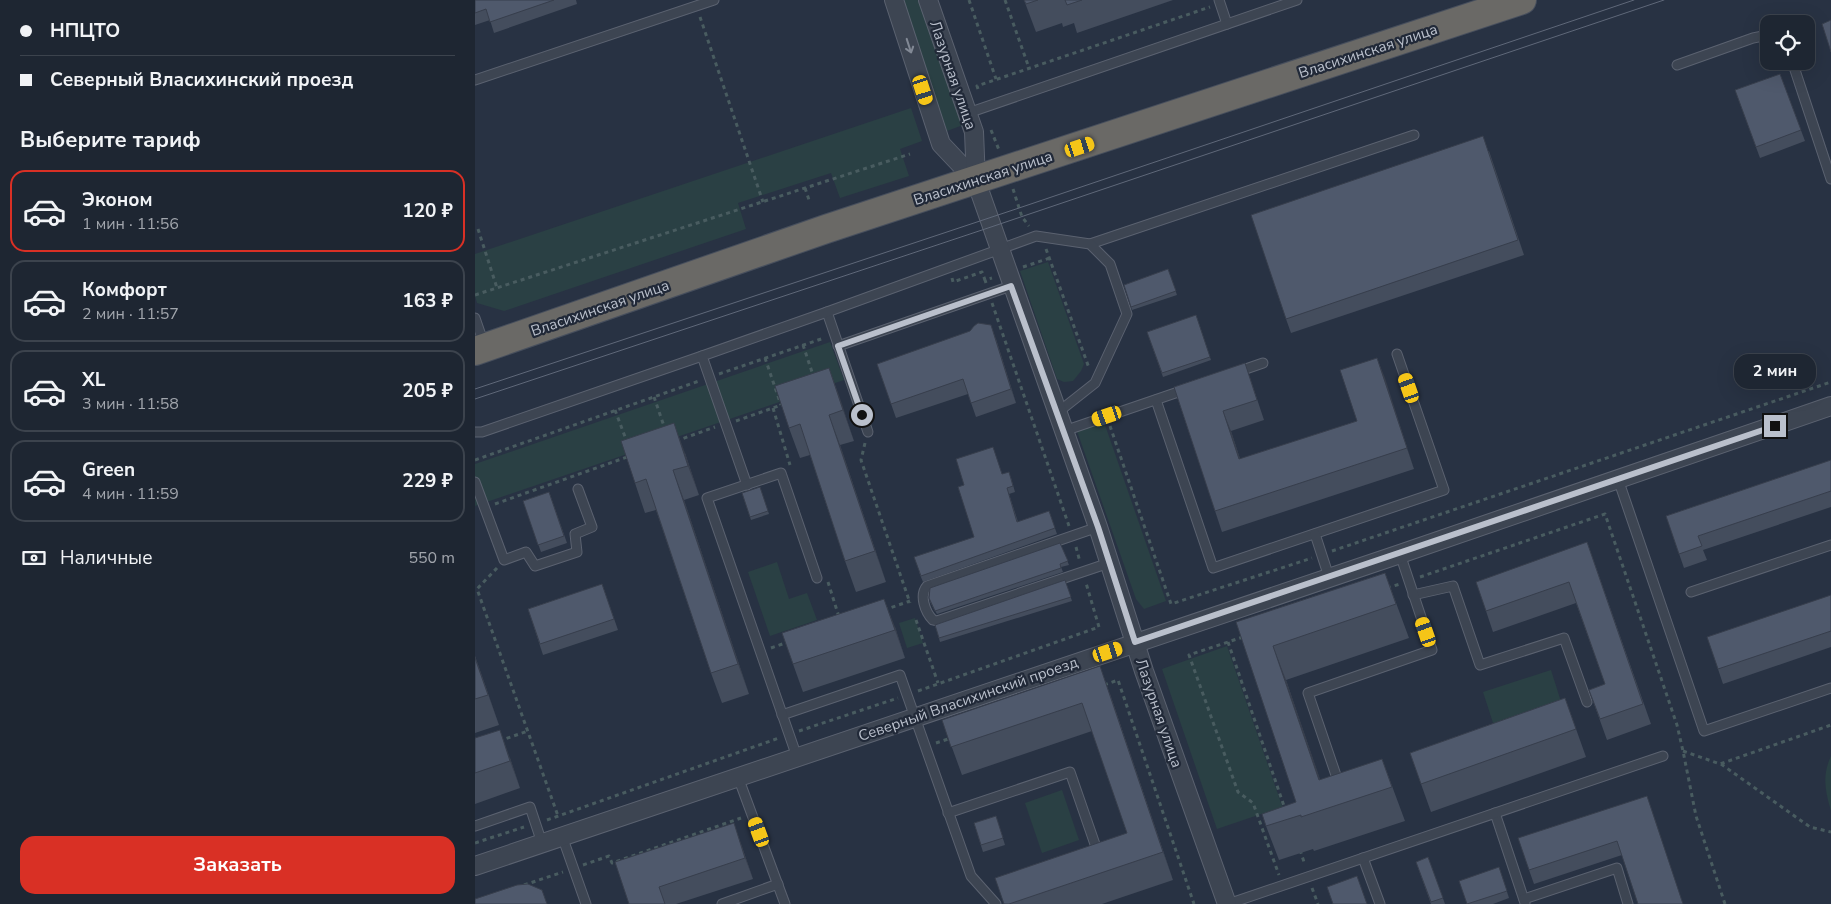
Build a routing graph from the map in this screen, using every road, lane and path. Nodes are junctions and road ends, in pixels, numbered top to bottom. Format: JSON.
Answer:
{"nodes":[{"id":1,"x":714,"y":0,"type":"edge"},
{"id":2,"x":894,"y":0,"type":"edge"},
{"id":3,"x":928,"y":0,"type":"edge"},
{"id":4,"x":969,"y":0,"type":"edge"},
{"id":5,"x":1005,"y":0,"type":"edge"},
{"id":6,"x":1297,"y":0,"type":"edge"},
{"id":7,"x":1522,"y":0,"type":"edge"},
{"id":8,"x":1219,"y":2,"type":"edge"},
{"id":9,"x":697,"y":6,"type":"junction"},
{"id":10,"x":1227,"y":24,"type":"junction"},
{"id":11,"x":1760,"y":38,"type":"edge"},
{"id":12,"x":1677,"y":65,"type":"dead end"},
{"id":13,"x":1029,"y":68,"type":"junction"},
{"id":14,"x":1795,"y":70,"type":"edge"},
{"id":15,"x":997,"y":79,"type":"junction"},
{"id":16,"x":475,"y":80,"type":"edge"},
{"id":17,"x":976,"y":110,"type":"junction"},
{"id":18,"x":1414,"y":135,"type":"dead end"},
{"id":19,"x":910,"y":154,"type":"dead end"},
{"id":20,"x":1831,"y":179,"type":"edge"},
{"id":21,"x":975,"y":181,"type":"junction"},
{"id":22,"x":805,"y":188,"type":"junction"},
{"id":23,"x":763,"y":202,"type":"junction"},
{"id":24,"x":810,"y":203,"type":"dead end"},
{"id":25,"x":477,"y":229,"type":"dead end"},
{"id":26,"x":1090,"y":244,"type":"junction"},
{"id":27,"x":999,"y":250,"type":"junction"},
{"id":28,"x":1050,"y":258,"type":"dead end"},
{"id":29,"x":1023,"y":267,"type":"dead end"},
{"id":30,"x":992,"y":278,"type":"dead end"},
{"id":31,"x":1011,"y":286,"type":"junction"},
{"id":32,"x":497,"y":288,"type":"junction"},
{"id":33,"x":989,"y":293,"type":"junction"},
{"id":34,"x":475,"y":295,"type":"edge"},
{"id":35,"x":827,"y":312,"type":"junction"},
{"id":36,"x":475,"y":318,"type":"edge"},
{"id":37,"x":835,"y":335,"type":"junction"},
{"id":38,"x":803,"y":345,"type":"junction"},
{"id":39,"x":838,"y":346,"type":"junction"},
{"id":40,"x":480,"y":349,"type":"edge"},
{"id":41,"x":1397,"y":354,"type":"dead end"},
{"id":42,"x":702,"y":356,"type":"junction"},
{"id":43,"x":765,"y":358,"type":"junction"},
{"id":44,"x":1263,"y":363,"type":"dead end"},
{"id":45,"x":1227,"y":375,"type":"edge"},
{"id":46,"x":709,"y":378,"type":"junction"},
{"id":47,"x":1831,"y":382,"type":"edge"},
{"id":48,"x":816,"y":383,"type":"edge"},
{"id":49,"x":1200,"y":384,"type":"edge"},
{"id":50,"x":654,"y":396,"type":"junction"},
{"id":51,"x":1156,"y":400,"type":"junction"},
{"id":52,"x":791,"y":402,"type":"edge"},
{"id":53,"x":781,"y":405,"type":"junction"},
{"id":54,"x":1831,"y":406,"type":"edge"},
{"id":55,"x":615,"y":410,"type":"junction"},
{"id":56,"x":1057,"y":413,"type":"junction"},
{"id":57,"x":725,"y":424,"type":"junction"},
{"id":58,"x":1064,"y":431,"type":"junction"},
{"id":59,"x":475,"y":432,"type":"edge"},
{"id":60,"x":868,"y":432,"type":"joint"},
{"id":61,"x":666,"y":434,"type":"edge"},
{"id":62,"x":669,"y":443,"type":"edge"},
{"id":63,"x":475,"y":460,"type":"edge"},
{"id":64,"x":1618,"y":479,"type":"junction"},
{"id":65,"x":475,"y":482,"type":"edge"},
{"id":66,"x":747,"y":485,"type":"junction"},
{"id":67,"x":578,"y":489,"type":"dead end"},
{"id":68,"x":484,"y":507,"type":"junction"},
{"id":69,"x":1098,"y":527,"type":"junction"},
{"id":70,"x":1315,"y":534,"type":"junction"},
{"id":71,"x":1073,"y":536,"type":"junction"},
{"id":72,"x":1831,"y":545,"type":"edge"},
{"id":73,"x":1322,"y":554,"type":"junction"},
{"id":74,"x":1400,"y":554,"type":"junction"},
{"id":75,"x":504,"y":560,"type":"junction"},
{"id":76,"x":1109,"y":563,"type":"junction"},
{"id":77,"x":1084,"y":573,"type":"junction"},
{"id":78,"x":817,"y":578,"type":"dead end"},
{"id":79,"x":1329,"y":578,"type":"junction"},
{"id":80,"x":1409,"y":580,"type":"junction"},
{"id":81,"x":1382,"y":590,"type":"edge"},
{"id":82,"x":1691,"y":592,"type":"dead end"},
{"id":83,"x":1413,"y":595,"type":"junction"},
{"id":84,"x":910,"y":601,"type":"junction"},
{"id":85,"x":1171,"y":604,"type":"dead end"},
{"id":86,"x":913,"y":609,"type":"dead end"},
{"id":87,"x":876,"y":613,"type":"edge"},
{"id":88,"x":915,"y":617,"type":"dead end"},
{"id":89,"x":1099,"y":627,"type":"dead end"},
{"id":90,"x":1246,"y":636,"type":"edge"},
{"id":91,"x":797,"y":639,"type":"edge"},
{"id":92,"x":1135,"y":642,"type":"junction"},
{"id":93,"x":1228,"y":642,"type":"junction"},
{"id":94,"x":760,"y":652,"type":"junction"},
{"id":95,"x":938,"y":684,"type":"dead end"},
{"id":96,"x":1100,"y":686,"type":"edge"},
{"id":97,"x":1831,"y":688,"type":"edge"},
{"id":98,"x":1587,"y":702,"type":"edge"},
{"id":99,"x":783,"y":715,"type":"junction"},
{"id":100,"x":914,"y":717,"type":"junction"},
{"id":101,"x":1831,"y":725,"type":"edge"},
{"id":102,"x":528,"y":731,"type":"junction"},
{"id":103,"x":953,"y":738,"type":"edge"},
{"id":104,"x":493,"y":743,"type":"edge"},
{"id":105,"x":925,"y":747,"type":"junction"},
{"id":106,"x":1683,"y":750,"type":"junction"},
{"id":107,"x":1663,"y":756,"type":"dead end"},
{"id":108,"x":797,"y":757,"type":"junction"},
{"id":109,"x":1720,"y":764,"type":"junction"},
{"id":110,"x":738,"y":777,"type":"junction"},
{"id":111,"x":1339,"y":784,"type":"edge"},
{"id":112,"x":1286,"y":811,"type":"edge"},
{"id":113,"x":948,"y":813,"type":"junction"},
{"id":114,"x":1495,"y":813,"type":"junction"},
{"id":115,"x":752,"y":814,"type":"junction"},
{"id":116,"x":558,"y":816,"type":"dead end"},
{"id":117,"x":475,"y":826,"type":"edge"},
{"id":118,"x":1831,"y":832,"type":"edge"},
{"id":119,"x":562,"y":836,"type":"junction"},
{"id":120,"x":542,"y":843,"type":"junction"},
{"id":121,"x":1299,"y":848,"type":"edge"},
{"id":122,"x":1099,"y":857,"type":"edge"},
{"id":123,"x":1363,"y":858,"type":"junction"},
{"id":124,"x":475,"y":866,"type":"edge"},
{"id":125,"x":574,"y":868,"type":"junction"},
{"id":126,"x":564,"y":872,"type":"junction"},
{"id":127,"x":1309,"y":876,"type":"junction"},
{"id":128,"x":567,"y":880,"type":"dead end"},
{"id":129,"x":778,"y":884,"type":"junction"},
{"id":130,"x":1282,"y":885,"type":"junction"},
{"id":131,"x":517,"y":887,"type":"edge"},
{"id":132,"x":1525,"y":901,"type":"edge"},
{"id":133,"x":586,"y":904,"type":"edge"},
{"id":134,"x":722,"y":904,"type":"edge"},
{"id":135,"x":785,"y":904,"type":"edge"},
{"id":136,"x":996,"y":904,"type":"edge"},
{"id":137,"x":1194,"y":904,"type":"edge"},
{"id":138,"x":1227,"y":904,"type":"edge"},
{"id":139,"x":1318,"y":904,"type":"edge"},
{"id":140,"x":1380,"y":904,"type":"edge"},
{"id":141,"x":1629,"y":904,"type":"edge"},
{"id":142,"x":1725,"y":904,"type":"edge"}],
"edges":[{"from":1,"to":9,"type":"lane"},
{"from":2,"to":21,"type":"street","name":"Лазурная улица","one_way":true},
{"from":3,"to":17,"type":"street","name":"Лазурная улица"},
{"from":4,"to":15,"type":"path"},
{"from":5,"to":13,"type":"path"},
{"from":6,"to":10,"type":"lane"},
{"from":7,"to":21,"type":"highway","name":"Власихинская улица"},
{"from":8,"to":10,"type":"lane"},
{"from":8,"to":13,"type":"path"},
{"from":9,"to":16,"type":"lane"},
{"from":9,"to":23,"type":"path"},
{"from":10,"to":17,"type":"lane"},
{"from":11,"to":12,"type":"lane"},
{"from":13,"to":15,"type":"path"},
{"from":14,"to":20,"type":"lane"},
{"from":15,"to":17,"type":"path"},
{"from":17,"to":21,"type":"street","name":"Лазурная улица"},
{"from":18,"to":26,"type":"lane"},
{"from":19,"to":22,"type":"path"},
{"from":21,"to":27,"type":"street","name":"Лазурная улица"},
{"from":21,"to":40,"type":"highway","name":"Власихинская улица"},
{"from":22,"to":23,"type":"path"},
{"from":22,"to":24,"type":"path"},
{"from":23,"to":32,"type":"path"},
{"from":25,"to":32,"type":"path"},
{"from":26,"to":27,"type":"lane"},
{"from":26,"to":56,"type":"lane"},
{"from":27,"to":31,"type":"street","name":"Лазурная улица"},
{"from":27,"to":35,"type":"lane"},
{"from":28,"to":29,"type":"path"},
{"from":30,"to":33,"type":"path"},
{"from":31,"to":33,"type":"lane"},
{"from":31,"to":56,"type":"street","name":"Лазурная улица"},
{"from":32,"to":34,"type":"path"},
{"from":33,"to":39,"type":"lane"},
{"from":33,"to":71,"type":"path"},
{"from":35,"to":37,"type":"lane"},
{"from":35,"to":42,"type":"lane"},
{"from":36,"to":40,"type":"lane"},
{"from":37,"to":38,"type":"path"},
{"from":37,"to":39,"type":"lane"},
{"from":38,"to":43,"type":"path"},
{"from":38,"to":48,"type":"path"},
{"from":39,"to":60,"type":"lane"},
{"from":41,"to":70,"type":"lane"},
{"from":42,"to":46,"type":"lane"},
{"from":42,"to":59,"type":"lane"},
{"from":43,"to":46,"type":"path"},
{"from":43,"to":53,"type":"path"},
{"from":44,"to":45,"type":"lane"},
{"from":46,"to":50,"type":"path"},
{"from":46,"to":57,"type":"lane"},
{"from":47,"to":73,"type":"path"},
{"from":49,"to":51,"type":"lane"},
{"from":50,"to":55,"type":"path"},
{"from":50,"to":61,"type":"path"},
{"from":51,"to":58,"type":"lane"},
{"from":51,"to":70,"type":"lane"},
{"from":52,"to":53,"type":"path"},
{"from":53,"to":57,"type":"path"},
{"from":54,"to":64,"type":"street","name":"Северный Власихинский проезд"},
{"from":55,"to":63,"type":"path"},
{"from":55,"to":68,"type":"path"},
{"from":56,"to":58,"type":"street","name":"Лазурная улица"},
{"from":57,"to":62,"type":"path"},
{"from":57,"to":66,"type":"lane"},
{"from":58,"to":69,"type":"street","name":"Лазурная улица"},
{"from":60,"to":84,"type":"path"},
{"from":64,"to":74,"type":"street","name":"Северный Власихинский проезд"},
{"from":64,"to":97,"type":"lane"},
{"from":65,"to":68,"type":"lane"},
{"from":66,"to":78,"type":"lane"},
{"from":66,"to":94,"type":"lane"},
{"from":67,"to":75,"type":"lane"},
{"from":68,"to":75,"type":"lane"},
{"from":69,"to":71,"type":"lane"},
{"from":69,"to":76,"type":"street","name":"Лазурная улица"},
{"from":70,"to":73,"type":"lane"},
{"from":71,"to":77,"type":"path"},
{"from":71,"to":77,"type":"lane"},
{"from":72,"to":82,"type":"lane"},
{"from":73,"to":79,"type":"lane"},
{"from":73,"to":85,"type":"path"},
{"from":74,"to":79,"type":"street","name":"Северный Власихинский проезд"},
{"from":74,"to":80,"type":"lane"},
{"from":75,"to":102,"type":"path"},
{"from":76,"to":77,"type":"lane"},
{"from":76,"to":92,"type":"street","name":"Лазурная улица"},
{"from":77,"to":89,"type":"path"},
{"from":79,"to":92,"type":"street","name":"Северный Власихинский проезд"},
{"from":80,"to":81,"type":"path"},
{"from":80,"to":83,"type":"lane"},
{"from":80,"to":106,"type":"path"},
{"from":83,"to":98,"type":"lane"},
{"from":83,"to":111,"type":"lane"},
{"from":84,"to":86,"type":"path"},
{"from":84,"to":87,"type":"path"},
{"from":88,"to":95,"type":"path"},
{"from":90,"to":93,"type":"path"},
{"from":91,"to":94,"type":"path"},
{"from":92,"to":100,"type":"street","name":"Северный Власихинский проезд"},
{"from":92,"to":138,"type":"street","name":"Лазурная улица"},
{"from":93,"to":112,"type":"path"},
{"from":93,"to":130,"type":"path"},
{"from":94,"to":99,"type":"lane"},
{"from":96,"to":137,"type":"path"},
{"from":99,"to":100,"type":"lane"},
{"from":99,"to":108,"type":"lane"},
{"from":100,"to":105,"type":"lane"},
{"from":100,"to":108,"type":"street","name":"Северный Власихинский проезд"},
{"from":101,"to":109,"type":"path"},
{"from":102,"to":104,"type":"path"},
{"from":102,"to":116,"type":"path"},
{"from":103,"to":105,"type":"path"},
{"from":105,"to":113,"type":"lane"},
{"from":106,"to":109,"type":"path"},
{"from":106,"to":142,"type":"path"},
{"from":107,"to":114,"type":"lane"},
{"from":108,"to":110,"type":"street","name":"Северный Власихинский проезд"},
{"from":109,"to":118,"type":"path"},
{"from":110,"to":115,"type":"lane"},
{"from":110,"to":119,"type":"street","name":"Северный Власихинский проезд"},
{"from":113,"to":122,"type":"lane"},
{"from":113,"to":136,"type":"lane"},
{"from":114,"to":123,"type":"lane"},
{"from":114,"to":132,"type":"lane"},
{"from":115,"to":125,"type":"path"},
{"from":115,"to":129,"type":"lane"},
{"from":117,"to":120,"type":"lane"},
{"from":119,"to":120,"type":"street","name":"Северный Власихинский проезд"},
{"from":119,"to":125,"type":"lane"},
{"from":120,"to":124,"type":"street","name":"Северный Власихинский проезд"},
{"from":121,"to":127,"type":"path"},
{"from":123,"to":127,"type":"lane"},
{"from":123,"to":140,"type":"lane"},
{"from":125,"to":126,"type":"path"},
{"from":125,"to":133,"type":"lane"},
{"from":126,"to":128,"type":"path"},
{"from":126,"to":131,"type":"path"},
{"from":127,"to":130,"type":"lane"},
{"from":127,"to":139,"type":"path"},
{"from":129,"to":134,"type":"lane"},
{"from":129,"to":135,"type":"lane"},
{"from":130,"to":138,"type":"lane"},
{"from":132,"to":141,"type":"lane"}]}
